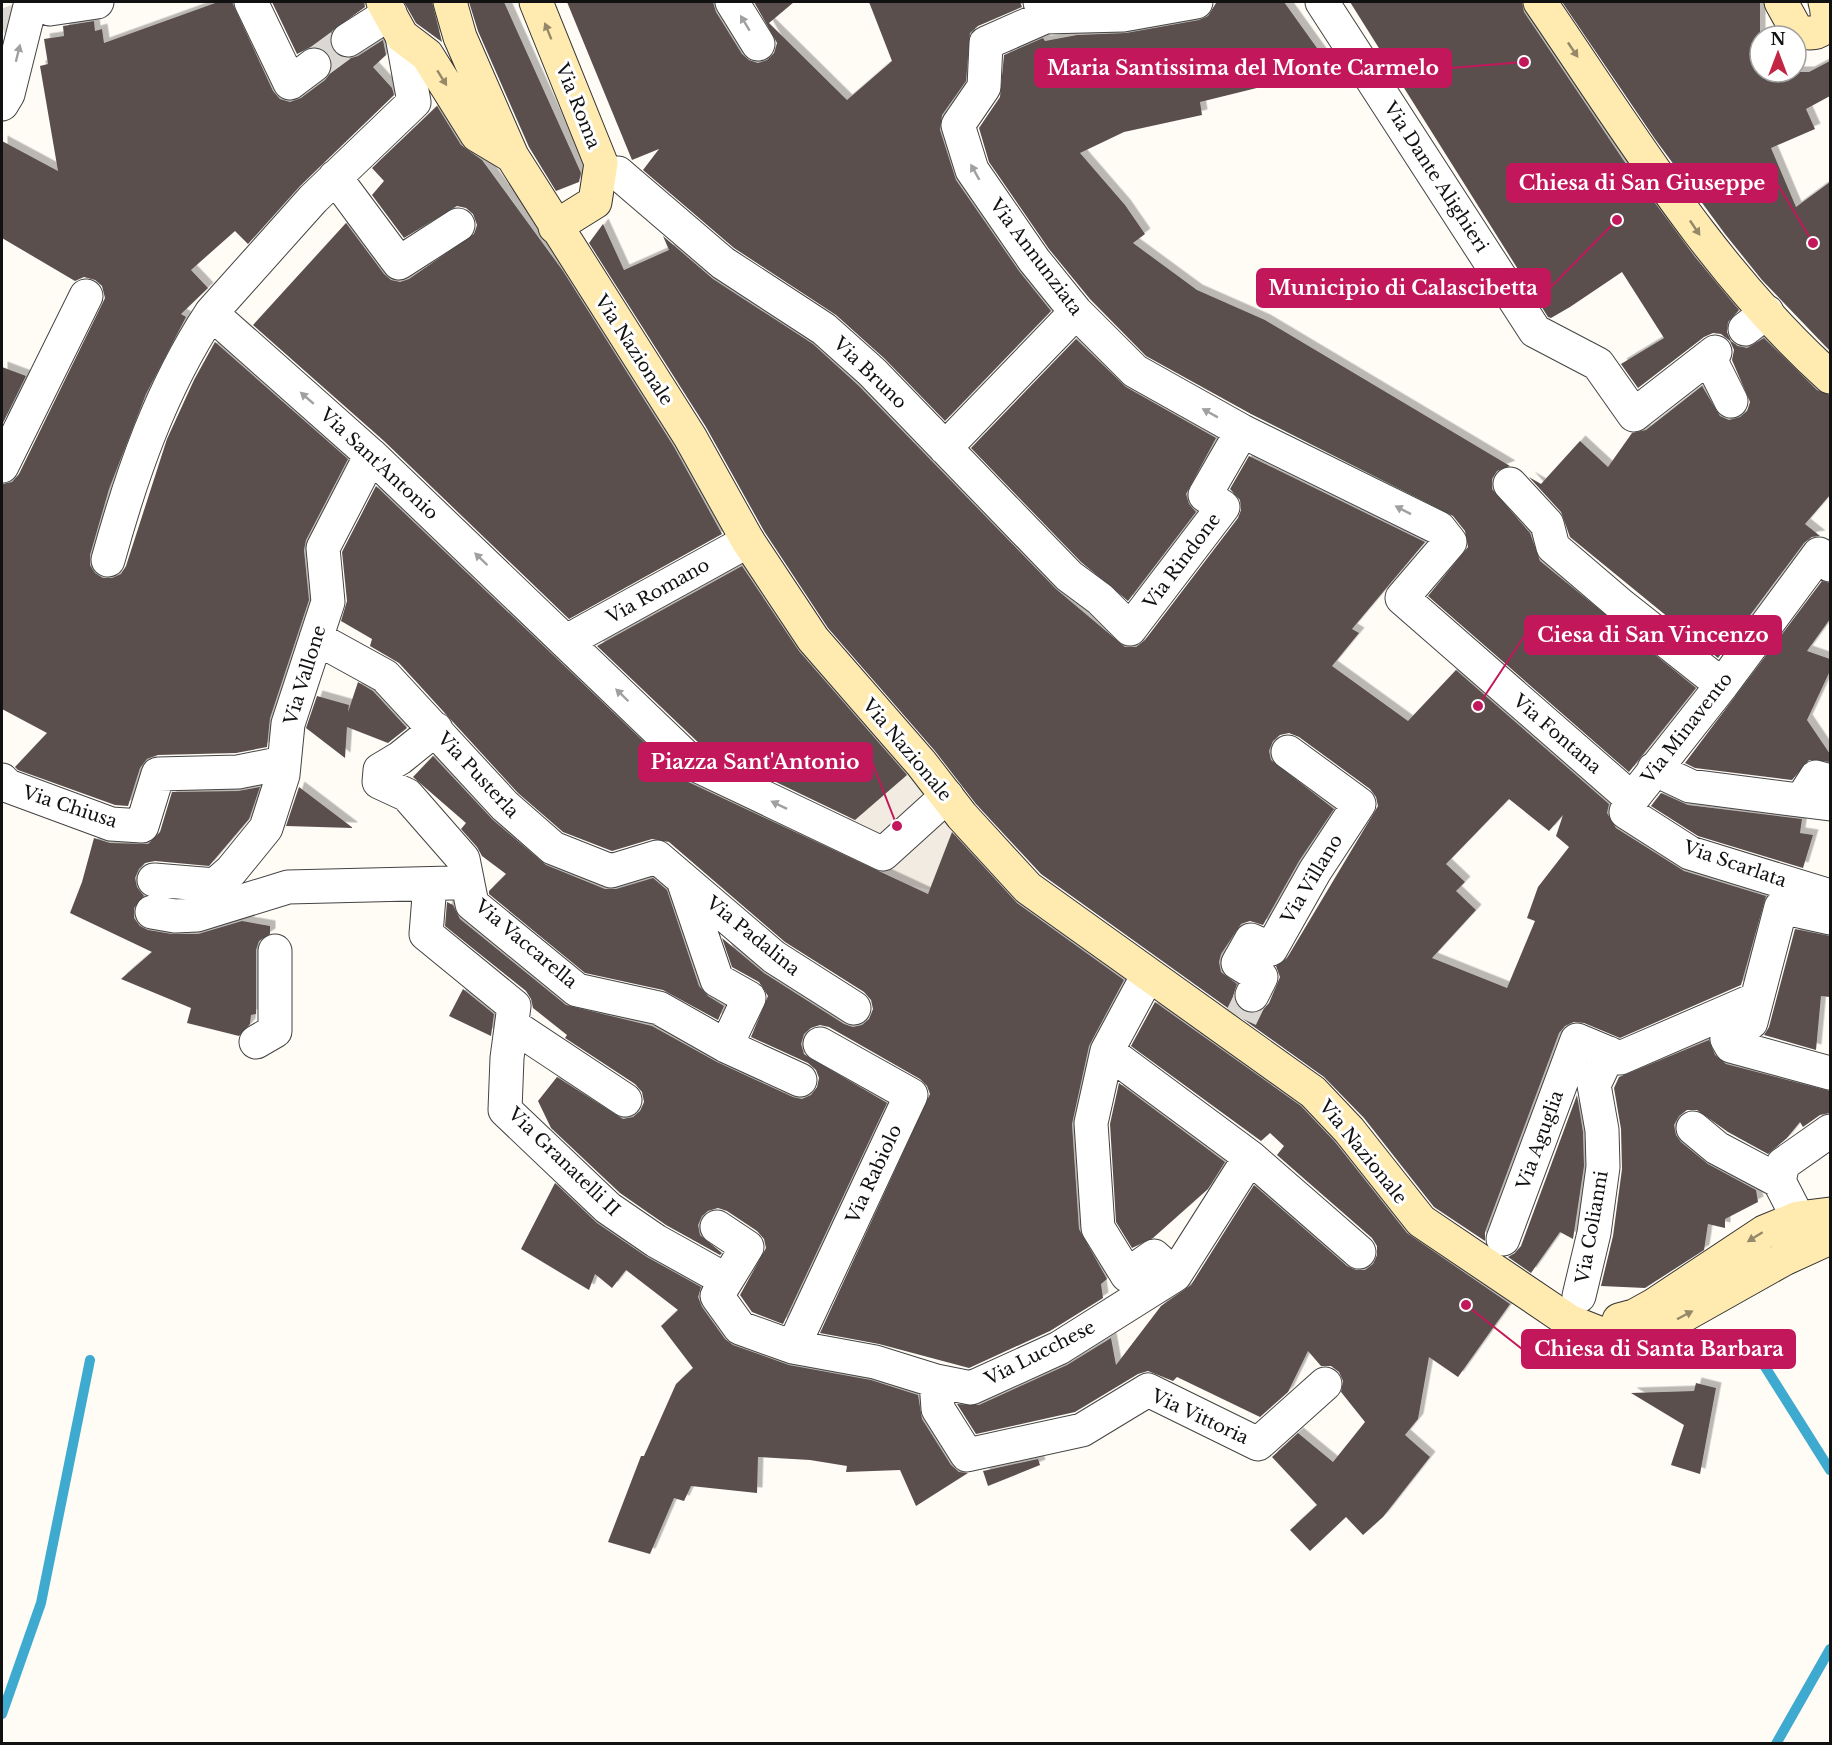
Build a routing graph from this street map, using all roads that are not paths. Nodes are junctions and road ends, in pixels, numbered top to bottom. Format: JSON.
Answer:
{"nodes":[{"id":1,"x":97,"y":2,"type":"edge"},
{"id":2,"x":251,"y":2,"type":"edge"},
{"id":3,"x":450,"y":2,"type":"edge"},
{"id":4,"x":536,"y":2,"type":"edge"},
{"id":5,"x":732,"y":2,"type":"edge"},
{"id":6,"x":1196,"y":2,"type":"edge"},
{"id":7,"x":1322,"y":2,"type":"edge"},
{"id":8,"x":1540,"y":2,"type":"edge"},
{"id":9,"x":1781,"y":2,"type":"edge"},
{"id":10,"x":1825,"y":2,"type":"edge"},
{"id":11,"x":40,"y":5,"type":"edge"},
{"id":12,"x":1039,"y":14,"type":"edge"},
{"id":13,"x":392,"y":17,"type":"edge"},
{"id":14,"x":348,"y":40,"type":"tunnel mouth"},
{"id":15,"x":758,"y":44,"type":"dead end"},
{"id":16,"x":314,"y":66,"type":"tunnel mouth"},
{"id":17,"x":2,"y":104,"type":"edge"},
{"id":18,"x":512,"y":156,"type":"junction"},
{"id":19,"x":618,"y":173,"type":"dead end"},
{"id":20,"x":335,"y":177,"type":"junction"},
{"id":21,"x":458,"y":225,"type":"dead end"},
{"id":22,"x":555,"y":227,"type":"junction"},
{"id":23,"x":86,"y":296,"type":"dead end"},
{"id":24,"x":1076,"y":312,"type":"junction"},
{"id":25,"x":211,"y":313,"type":"junction"},
{"id":26,"x":1829,"y":373,"type":"edge"},
{"id":27,"x":1731,"y":401,"type":"dead end"},
{"id":28,"x":1242,"y":430,"type":"junction"},
{"id":29,"x":945,"y":448,"type":"junction"},
{"id":30,"x":371,"y":455,"type":"junction"},
{"id":31,"x":2,"y":466,"type":"edge"},
{"id":32,"x":1510,"y":484,"type":"dead end"},
{"id":33,"x":748,"y":541,"type":"junction"},
{"id":34,"x":108,"y":560,"type":"dead end"},
{"id":35,"x":1830,"y":565,"type":"edge"},
{"id":36,"x":1402,"y":598,"type":"joint"},
{"id":37,"x":1100,"y":599,"type":"joint"},
{"id":38,"x":315,"y":638,"type":"junction"},
{"id":39,"x":567,"y":641,"type":"junction"},
{"id":40,"x":1722,"y":685,"type":"junction"},
{"id":41,"x":436,"y":729,"type":"junction"},
{"id":42,"x":1288,"y":752,"type":"dead end"},
{"id":43,"x":284,"y":763,"type":"junction"},
{"id":44,"x":1654,"y":769,"type":"junction"},
{"id":45,"x":2,"y":780,"type":"edge"},
{"id":46,"x":1830,"y":781,"type":"edge"},
{"id":47,"x":947,"y":796,"type":"junction"},
{"id":48,"x":1632,"y":799,"type":"junction"},
{"id":49,"x":1816,"y":802,"type":"edge"},
{"id":50,"x":657,"y":857,"type":"joint"},
{"id":51,"x":682,"y":878,"type":"junction"},
{"id":52,"x":468,"y":883,"type":"junction"},
{"id":53,"x":430,"y":884,"type":"junction"},
{"id":54,"x":1830,"y":896,"type":"edge"},
{"id":55,"x":1830,"y":918,"type":"edge"},
{"id":56,"x":275,"y":951,"type":"dead end"},
{"id":57,"x":1148,"y":975,"type":"junction"},
{"id":58,"x":1754,"y":1000,"type":"junction"},
{"id":59,"x":854,"y":1008,"type":"dead end"},
{"id":60,"x":1242,"y":1016,"type":"junction"},
{"id":61,"x":512,"y":1024,"type":"junction"},
{"id":62,"x":256,"y":1042,"type":"dead end"},
{"id":63,"x":820,"y":1044,"type":"dead end"},
{"id":64,"x":726,"y":1046,"type":"junction"},
{"id":65,"x":1107,"y":1052,"type":"junction"},
{"id":66,"x":1609,"y":1053,"type":"junction"},
{"id":67,"x":1830,"y":1072,"type":"edge"},
{"id":68,"x":800,"y":1080,"type":"dead end"},
{"id":69,"x":626,"y":1100,"type":"dead end"},
{"id":70,"x":1693,"y":1128,"type":"dead end"},
{"id":71,"x":1830,"y":1131,"type":"edge"},
{"id":72,"x":1250,"y":1157,"type":"junction"},
{"id":73,"x":1779,"y":1181,"type":"junction"},
{"id":74,"x":1830,"y":1214,"type":"edge"},
{"id":75,"x":1798,"y":1218,"type":"junction"},
{"id":76,"x":717,"y":1227,"type":"dead end"},
{"id":77,"x":1830,"y":1238,"type":"edge"},
{"id":78,"x":1503,"y":1239,"type":"dead end"},
{"id":79,"x":1359,"y":1252,"type":"dead end"},
{"id":80,"x":1175,"y":1275,"type":"junction"},
{"id":81,"x":726,"y":1280,"type":"junction"},
{"id":82,"x":1574,"y":1308,"type":"junction"},
{"id":83,"x":793,"y":1347,"type":"junction"},
{"id":84,"x":936,"y":1381,"type":"junction"},
{"id":85,"x":1324,"y":1384,"type":"dead end"}],
"edges":[{"from":1,"to":11,"type":"street"},
{"from":2,"to":16,"type":"street"},
{"from":3,"to":18,"type":"main road","name":"Via Nazionale"},
{"from":22,"to":4,"type":"main road","name":"Via Roma","one_way":true},
{"from":15,"to":5,"type":"street","one_way":true},
{"from":6,"to":12,"type":"street"},
{"from":7,"to":27,"type":"street","name":"Via Dante Alighieri"},
{"from":8,"to":26,"type":"main road","one_way":true},
{"from":9,"to":10,"type":"main road"},
{"from":17,"to":11,"type":"street","one_way":true},
{"from":24,"to":12,"type":"street","name":"Via Annunziata","one_way":true},
{"from":13,"to":14,"type":"street"},
{"from":13,"to":18,"type":"main road","one_way":true},
{"from":13,"to":20,"type":"street"},
{"from":18,"to":22,"type":"main road","name":"Via Nazionale"},
{"from":19,"to":29,"type":"street","name":"Via Bruno"},
{"from":20,"to":21,"type":"street"},
{"from":20,"to":25,"type":"street"},
{"from":22,"to":33,"type":"main road","name":"Via Nazionale"},
{"from":23,"to":31,"type":"street"},
{"from":28,"to":24,"type":"street","name":"Via Annunziata","one_way":true},
{"from":24,"to":29,"type":"street"},
{"from":30,"to":25,"type":"street","name":"Via Sant'Antonio","one_way":true},
{"from":25,"to":34,"type":"street"},
{"from":36,"to":28,"type":"street","name":"Via Annunziata","one_way":true},
{"from":28,"to":37,"type":"street","name":"Via Rindone"},
{"from":29,"to":37,"type":"street","name":"Via Bruno"},
{"from":30,"to":38,"type":"street","name":"Via Vallone"},
{"from":39,"to":30,"type":"street","name":"Via Sant'Antonio","one_way":true},
{"from":32,"to":40,"type":"street"},
{"from":33,"to":39,"type":"street","name":"Via Romano"},
{"from":33,"to":47,"type":"main road","name":"Via Nazionale"},
{"from":35,"to":40,"type":"street","name":"Via Minavento"},
{"from":36,"to":48,"type":"street","name":"Via Fontana"},
{"from":38,"to":41,"type":"street","name":"Via Pusterla"},
{"from":38,"to":43,"type":"street","name":"Via Vallone"},
{"from":47,"to":39,"type":"street","name":"Via Sant'Antonio","one_way":true},
{"from":40,"to":44,"type":"street","name":"Via Minavento"},
{"from":41,"to":50,"type":"street","name":"Via Pusterla"},
{"from":41,"to":52,"type":"street","name":"Via Vaccarella"},
{"from":42,"to":60,"type":"street","name":"Via Villano"},
{"from":43,"to":45,"type":"street","name":"Via Chiusa"},
{"from":43,"to":53,"type":"street","name":"Via Vallone"},
{"from":44,"to":48,"type":"street","name":"Via Minavento"},
{"from":44,"to":49,"type":"street"},
{"from":46,"to":49,"type":"street"},
{"from":47,"to":57,"type":"main road","name":"Via Nazionale"},
{"from":48,"to":54,"type":"street","name":"Via Scarlata"},
{"from":50,"to":51,"type":"street","name":"Via Padalina"},
{"from":51,"to":59,"type":"street","name":"Via Padalina"},
{"from":51,"to":64,"type":"street"},
{"from":52,"to":53,"type":"street"},
{"from":52,"to":64,"type":"street","name":"Via Vaccarella"},
{"from":53,"to":61,"type":"street","name":"Via Granatelli II"},
{"from":55,"to":58,"type":"street","name":"Via Scarlata"},
{"from":56,"to":62,"type":"street"},
{"from":57,"to":60,"type":"main road","name":"Via Nazionale"},
{"from":57,"to":65,"type":"street"},
{"from":58,"to":66,"type":"street"},
{"from":58,"to":67,"type":"street","name":"Via Scarlata"},
{"from":60,"to":82,"type":"main road","name":"Via Nazionale"},
{"from":61,"to":69,"type":"street"},
{"from":61,"to":81,"type":"street","name":"Via Granatelli II"},
{"from":63,"to":83,"type":"street","name":"Via Rabiolo"},
{"from":64,"to":68,"type":"street","name":"Via Vaccarella"},
{"from":65,"to":72,"type":"street"},
{"from":65,"to":80,"type":"street"},
{"from":66,"to":78,"type":"street","name":"Via Aguglia"},
{"from":66,"to":82,"type":"street","name":"Via Colianni"},
{"from":70,"to":73,"type":"street"},
{"from":71,"to":73,"type":"street"},
{"from":72,"to":79,"type":"street"},
{"from":72,"to":80,"type":"street","name":"Via Lucchese"},
{"from":73,"to":75,"type":"street"},
{"from":74,"to":75,"type":"main road"},
{"from":75,"to":82,"type":"main road","one_way":true},
{"from":76,"to":81,"type":"street"},
{"from":82,"to":77,"type":"main road","name":"Via Nazionale","one_way":true},
{"from":80,"to":84,"type":"street","name":"Via Lucchese"},
{"from":81,"to":83,"type":"street","name":"Via Lucchese"},
{"from":83,"to":84,"type":"street","name":"Via Lucchese"},
{"from":84,"to":85,"type":"street","name":"Via Vittoria"}]}
